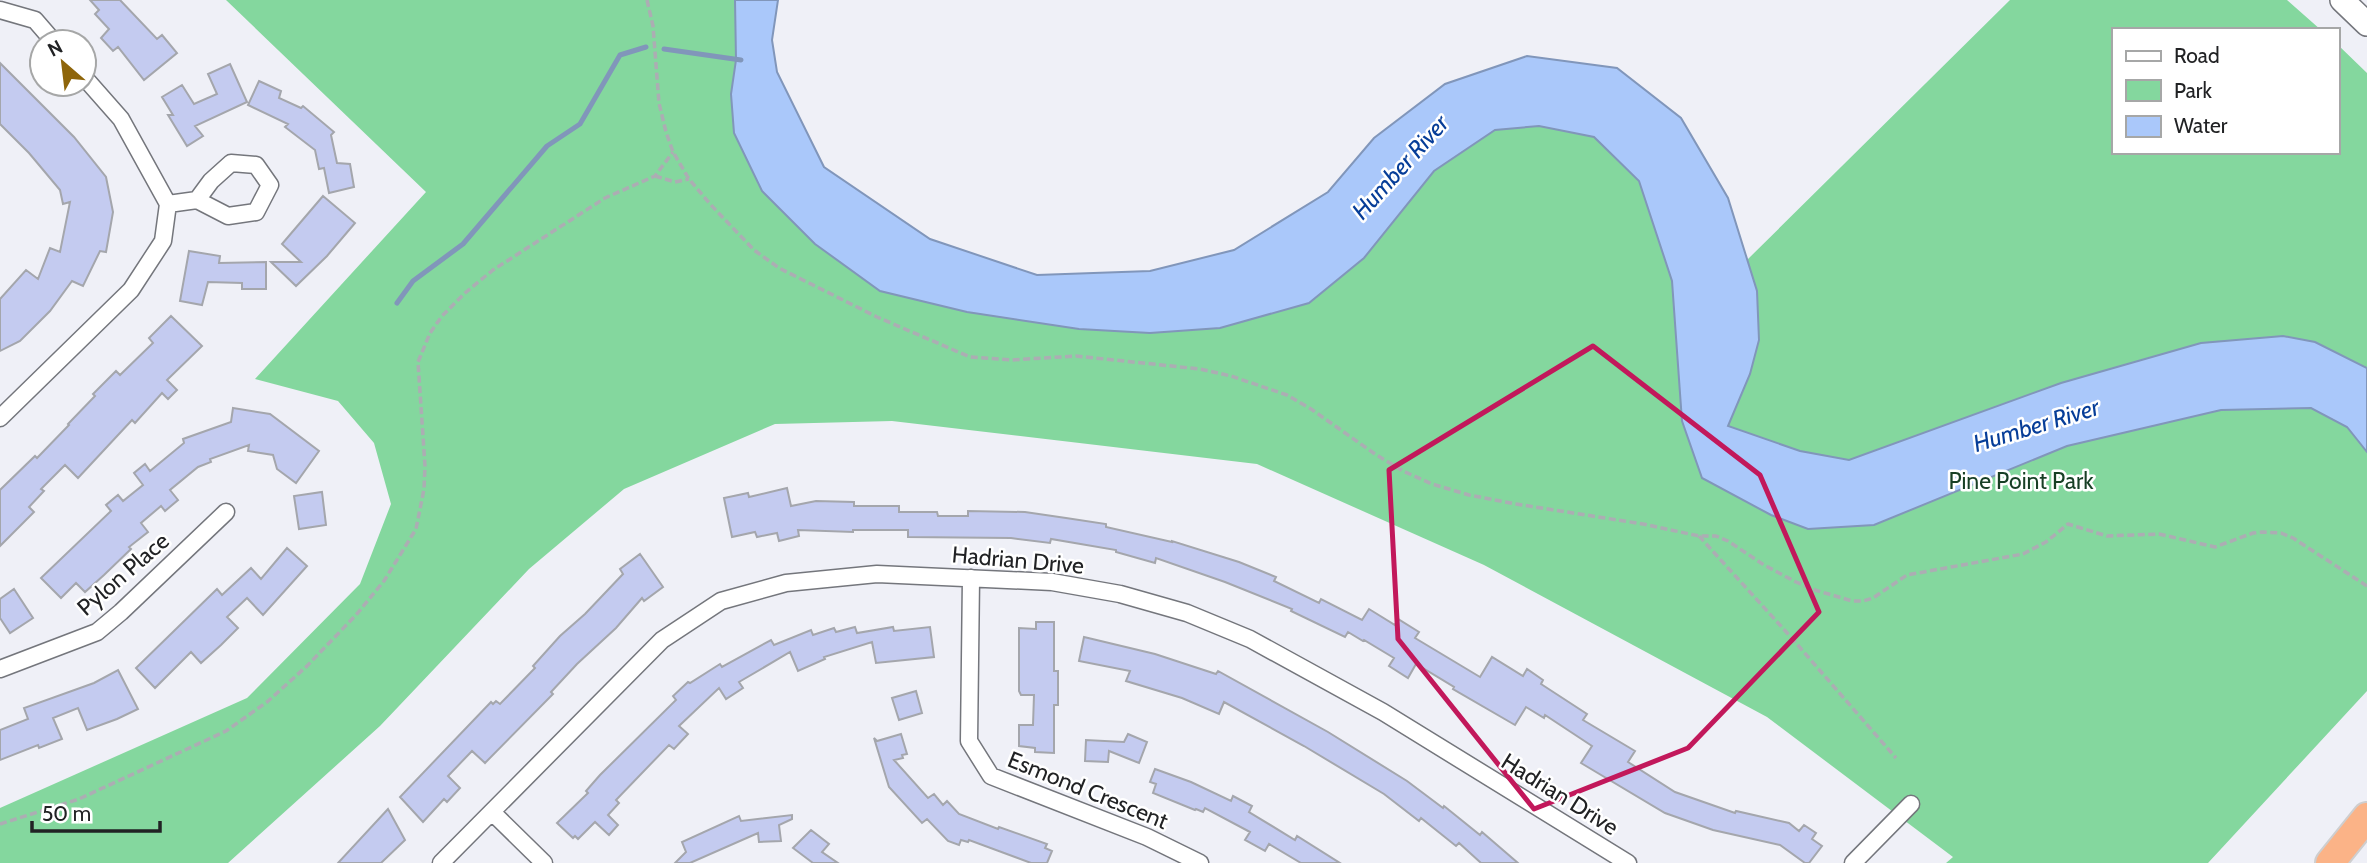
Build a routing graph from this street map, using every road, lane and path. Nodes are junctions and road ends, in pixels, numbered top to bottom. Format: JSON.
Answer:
{"nodes":[{"id":1,"x":647,"y":0,"type":"edge"},
{"id":2,"x":2342,"y":0,"type":"edge"},
{"id":3,"x":0,"y":10,"type":"edge"},
{"id":4,"x":2367,"y":24,"type":"edge"},
{"id":5,"x":42,"y":28,"type":"edge"},
{"id":6,"x":98,"y":92,"type":"edge"},
{"id":7,"x":673,"y":152,"type":"junction"},
{"id":8,"x":655,"y":176,"type":"junction"},
{"id":9,"x":689,"y":179,"type":"junction"},
{"id":10,"x":197,"y":200,"type":"dead end"},
{"id":11,"x":168,"y":204,"type":"junction"},
{"id":12,"x":0,"y":418,"type":"edge"},
{"id":13,"x":226,"y":512,"type":"dead end"},
{"id":14,"x":1699,"y":536,"type":"junction"},
{"id":15,"x":971,"y":578,"type":"junction"},
{"id":16,"x":2367,"y":586,"type":"edge"},
{"id":17,"x":0,"y":669,"type":"edge"},
{"id":18,"x":1896,"y":758,"type":"dead end"},
{"id":19,"x":1911,"y":804,"type":"dead end"},
{"id":20,"x":492,"y":811,"type":"junction"},
{"id":21,"x":2367,"y":817,"type":"edge"},
{"id":22,"x":0,"y":824,"type":"edge"},
{"id":23,"x":441,"y":863,"type":"edge"},
{"id":24,"x":544,"y":863,"type":"edge"},
{"id":25,"x":1200,"y":863,"type":"edge"},
{"id":26,"x":1628,"y":863,"type":"edge"},
{"id":27,"x":1853,"y":863,"type":"edge"},
{"id":28,"x":2330,"y":863,"type":"edge"}],
"edges":[{"from":1,"to":7,"type":"path"},
{"from":2,"to":4,"type":"main road"},
{"from":3,"to":5,"type":"street"},
{"from":6,"to":11,"type":"street"},
{"from":7,"to":8,"type":"path"},
{"from":7,"to":9,"type":"path"},
{"from":8,"to":9,"type":"path"},
{"from":8,"to":22,"type":"path"},
{"from":9,"to":14,"type":"path"},
{"from":10,"to":11,"type":"street"},
{"from":11,"to":12,"type":"street"},
{"from":13,"to":17,"type":"street","name":"Pylon Place"},
{"from":14,"to":16,"type":"path"},
{"from":14,"to":18,"type":"path"},
{"from":15,"to":20,"type":"street","name":"Hadrian Drive"},
{"from":15,"to":25,"type":"street","name":"Esmond Crescent"},
{"from":15,"to":26,"type":"street","name":"Hadrian Drive"},
{"from":19,"to":27,"type":"street"},
{"from":20,"to":23,"type":"street","name":"Hadrian Drive"},
{"from":20,"to":24,"type":"street"},
{"from":21,"to":28,"type":"highway"}]}
